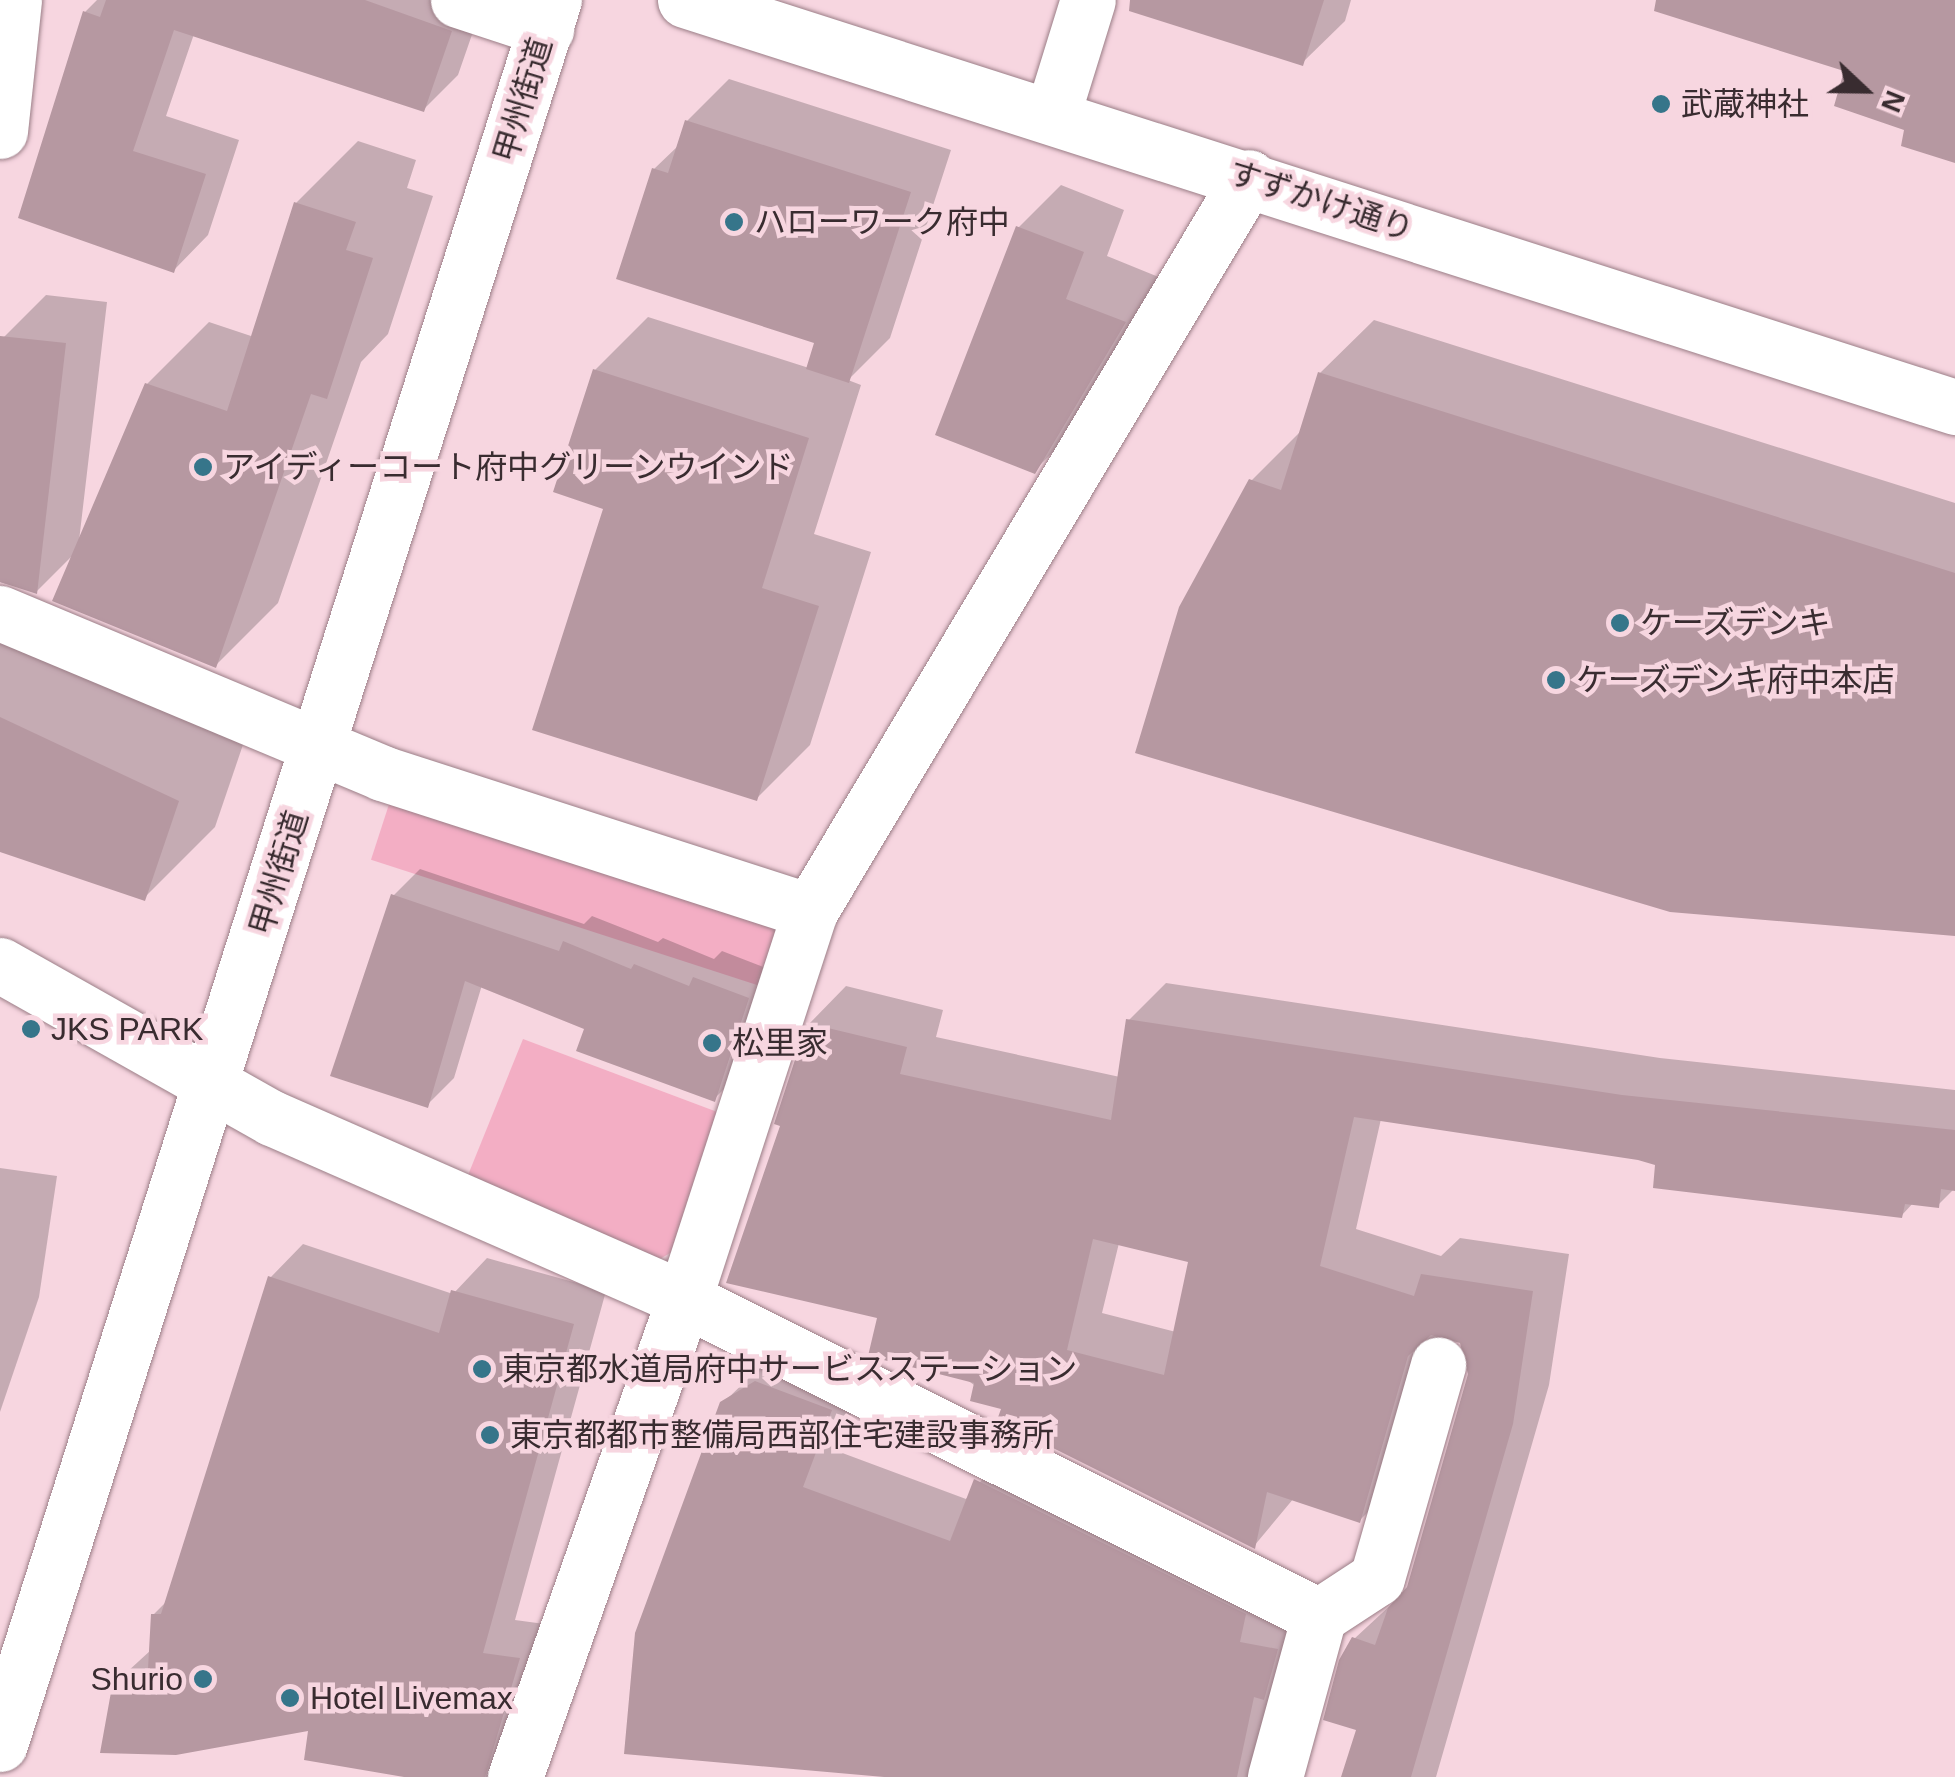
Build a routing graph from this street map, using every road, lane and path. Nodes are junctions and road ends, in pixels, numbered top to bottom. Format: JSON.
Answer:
{"nodes":[{"id":1,"x":14,"y":0,"type":"edge"},
{"id":2,"x":458,"y":0,"type":"edge"},
{"id":3,"x":685,"y":0,"type":"edge"},
{"id":4,"x":1088,"y":0,"type":"edge"},
{"id":5,"x":550,"y":14,"type":"edge"},
{"id":6,"x":1052,"y":116,"type":"junction"},
{"id":7,"x":0,"y":131,"type":"edge"},
{"id":8,"x":1249,"y":177,"type":"junction"},
{"id":9,"x":1955,"y":407,"type":"edge"},
{"id":10,"x":0,"y":613,"type":"edge"},
{"id":11,"x":317,"y":747,"type":"junction"},
{"id":12,"x":810,"y":912,"type":"junction"},
{"id":13,"x":0,"y":965,"type":"edge"},
{"id":14,"x":213,"y":1086,"type":"junction"},
{"id":15,"x":684,"y":1299,"type":"junction"},
{"id":16,"x":1438,"y":1365,"type":"dead end"},
{"id":17,"x":1319,"y":1616,"type":"junction"},
{"id":18,"x":0,"y":1744,"type":"edge"},
{"id":19,"x":515,"y":1777,"type":"edge"},
{"id":20,"x":1275,"y":1777,"type":"edge"}],
"edges":[{"from":1,"to":7,"type":"main road"},
{"from":2,"to":5,"type":"main road"},
{"from":3,"to":6,"type":"main road","name":"すずかけ通り"},
{"from":4,"to":6,"type":"main road"},
{"from":5,"to":11,"type":"main road","name":"甲州街道"},
{"from":6,"to":8,"type":"main road","name":"すずかけ通り"},
{"from":8,"to":9,"type":"main road","name":"すずかけ通り"},
{"from":8,"to":12,"type":"main road"},
{"from":10,"to":11,"type":"main road"},
{"from":11,"to":12,"type":"main road"},
{"from":11,"to":14,"type":"main road","name":"甲州街道"},
{"from":12,"to":15,"type":"main road"},
{"from":13,"to":14,"type":"main road"},
{"from":14,"to":15,"type":"main road"},
{"from":14,"to":18,"type":"main road","name":"甲州街道"},
{"from":15,"to":17,"type":"main road"},
{"from":15,"to":19,"type":"main road"},
{"from":16,"to":17,"type":"main road"},
{"from":17,"to":20,"type":"main road"}]}
